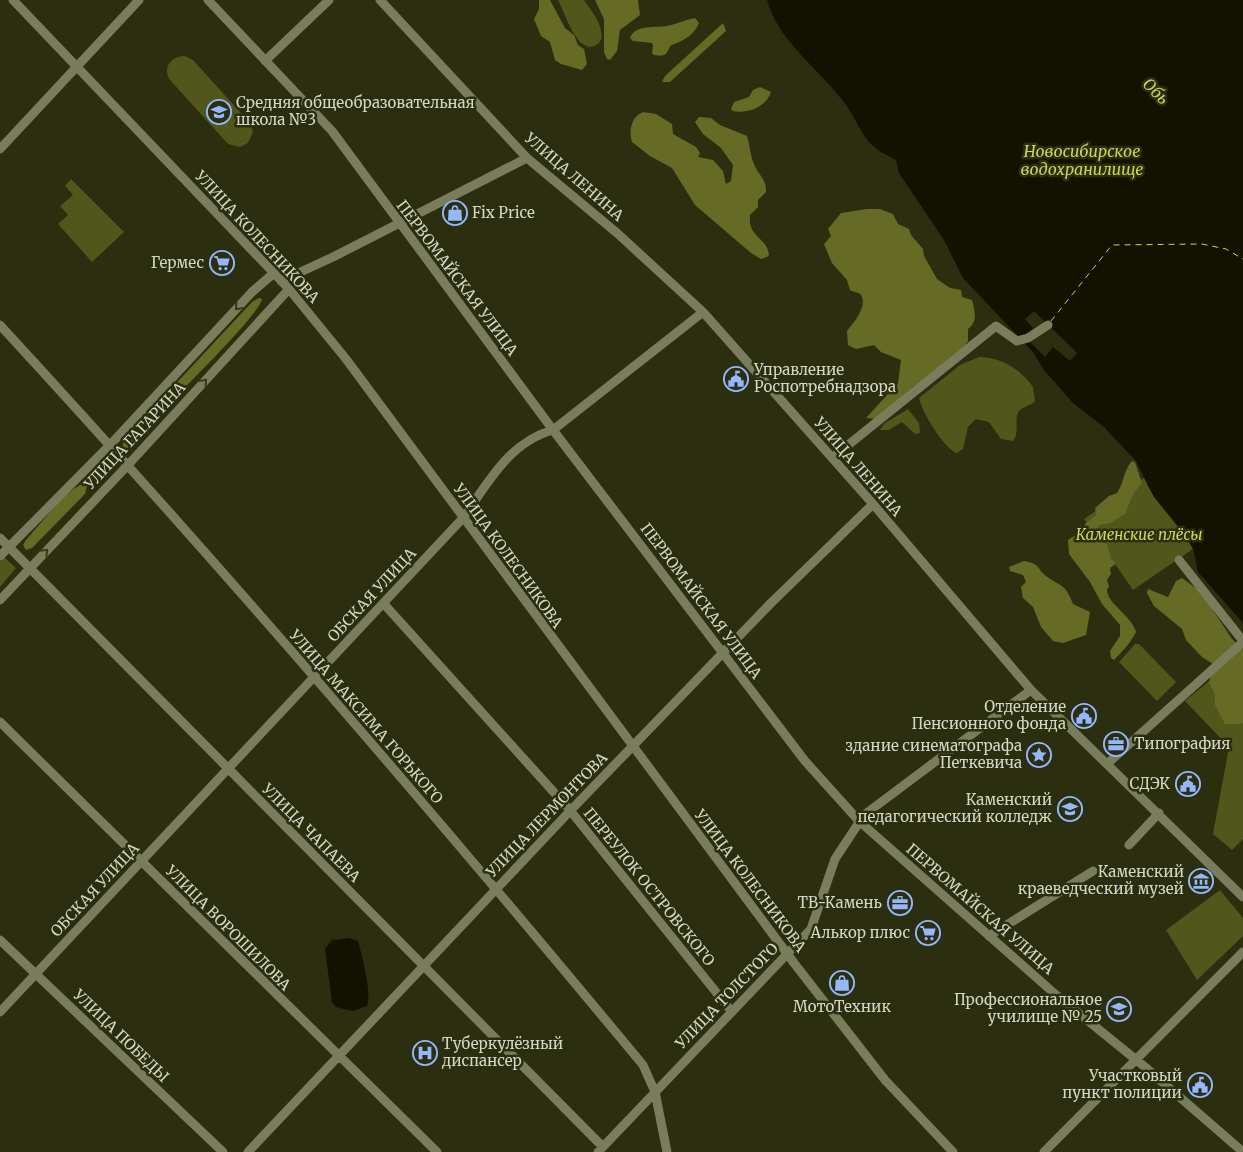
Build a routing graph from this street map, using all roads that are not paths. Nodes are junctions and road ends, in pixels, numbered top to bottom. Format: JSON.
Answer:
{"nodes":[{"id":1,"x":13,"y":0,"type":"edge"},
{"id":2,"x":140,"y":0,"type":"edge"},
{"id":3,"x":208,"y":0,"type":"edge"},
{"id":4,"x":329,"y":0,"type":"edge"},
{"id":5,"x":380,"y":0,"type":"edge"},
{"id":6,"x":265,"y":61,"type":"junction"},
{"id":7,"x":77,"y":66,"type":"junction"},
{"id":8,"x":0,"y":149,"type":"edge"},
{"id":9,"x":527,"y":158,"type":"junction"},
{"id":10,"x":400,"y":223,"type":"junction"},
{"id":11,"x":274,"y":273,"type":"junction"},
{"id":12,"x":281,"y":281,"type":"junction"},
{"id":13,"x":288,"y":289,"type":"junction"},
{"id":14,"x":703,"y":312,"type":"junction"},
{"id":15,"x":1048,"y":324,"type":"dead end"},
{"id":16,"x":0,"y":325,"type":"edge"},
{"id":17,"x":553,"y":430,"type":"junction"},
{"id":18,"x":110,"y":445,"type":"junction"},
{"id":19,"x":832,"y":458,"type":"junction"},
{"id":20,"x":128,"y":465,"type":"junction"},
{"id":21,"x":873,"y":504,"type":"junction"},
{"id":22,"x":463,"y":518,"type":"junction"},
{"id":23,"x":0,"y":538,"type":"edge"},
{"id":24,"x":9,"y":547,"type":"junction"},
{"id":25,"x":0,"y":556,"type":"edge"},
{"id":26,"x":1178,"y":560,"type":"dead end"},
{"id":27,"x":30,"y":568,"type":"junction"},
{"id":28,"x":0,"y":600,"type":"edge"},
{"id":29,"x":384,"y":604,"type":"junction"},
{"id":30,"x":1243,"y":642,"type":"edge"},
{"id":31,"x":723,"y":654,"type":"junction"},
{"id":32,"x":314,"y":677,"type":"junction"},
{"id":33,"x":1031,"y":690,"type":"junction"},
{"id":34,"x":0,"y":722,"type":"edge"},
{"id":35,"x":632,"y":747,"type":"junction"},
{"id":36,"x":1108,"y":763,"type":"junction"},
{"id":37,"x":228,"y":768,"type":"junction"},
{"id":38,"x":570,"y":811,"type":"junction"},
{"id":39,"x":1159,"y":813,"type":"junction"},
{"id":40,"x":859,"y":822,"type":"junction"},
{"id":41,"x":1129,"y":846,"type":"dead end"},
{"id":42,"x":141,"y":861,"type":"junction"},
{"id":43,"x":1093,"y":871,"type":"dead end"},
{"id":44,"x":497,"y":888,"type":"junction"},
{"id":45,"x":1243,"y":897,"type":"edge"},
{"id":46,"x":989,"y":936,"type":"junction"},
{"id":47,"x":0,"y":940,"type":"edge"},
{"id":48,"x":1243,"y":952,"type":"edge"},
{"id":49,"x":787,"y":954,"type":"junction"},
{"id":50,"x":424,"y":965,"type":"junction"},
{"id":51,"x":36,"y":974,"type":"junction"},
{"id":52,"x":0,"y":1012,"type":"edge"},
{"id":53,"x":732,"y":1012,"type":"junction"},
{"id":54,"x":338,"y":1056,"type":"junction"},
{"id":55,"x":1134,"y":1059,"type":"junction"},
{"id":56,"x":655,"y":1092,"type":"junction"},
{"id":57,"x":600,"y":1149,"type":"edge"},
{"id":58,"x":223,"y":1152,"type":"edge"},
{"id":59,"x":248,"y":1152,"type":"edge"},
{"id":60,"x":437,"y":1152,"type":"edge"},
{"id":61,"x":667,"y":1152,"type":"edge"},
{"id":62,"x":953,"y":1152,"type":"edge"},
{"id":63,"x":1044,"y":1152,"type":"edge"},
{"id":64,"x":1243,"y":1152,"type":"edge"}],
"edges":[{"from":1,"to":7,"type":"street","name":"УЛИЦА КОЛЕСНИКОВА"},
{"from":2,"to":7,"type":"street"},
{"from":3,"to":6,"type":"street","name":"ПЕРВОМАЙСКАЯ УЛИЦА"},
{"from":4,"to":6,"type":"street"},
{"from":5,"to":9,"type":"street","name":"УЛИЦА ЛЕНИНА"},
{"from":6,"to":10,"type":"street","name":"ПЕРВОМАЙСКАЯ УЛИЦА"},
{"from":7,"to":8,"type":"street"},
{"from":7,"to":11,"type":"street","name":"УЛИЦА КОЛЕСНИКОВА"},
{"from":9,"to":10,"type":"street"},
{"from":9,"to":14,"type":"street","name":"УЛИЦА ЛЕНИНА"},
{"from":10,"to":12,"type":"street"},
{"from":10,"to":17,"type":"street","name":"ПЕРВОМАЙСКАЯ УЛИЦА"},
{"from":11,"to":12,"type":"street","name":"УЛИЦА КОЛЕСНИКОВА"},
{"from":11,"to":18,"type":"street","name":"УЛИЦА ГАГАРИНА","one_way":true},
{"from":12,"to":13,"type":"street","name":"УЛИЦА КОЛЕСНИКОВА"},
{"from":20,"to":13,"type":"street","name":"УЛИЦА ГАГАРИНА","one_way":true},
{"from":13,"to":22,"type":"street","name":"УЛИЦА КОЛЕСНИКОВА"},
{"from":14,"to":17,"type":"street","name":"ОБСКАЯ УЛИЦА"},
{"from":14,"to":19,"type":"street","name":"УЛИЦА ЛЕНИНА"},
{"from":15,"to":19,"type":"street"},
{"from":16,"to":18,"type":"street","name":"УЛИЦА МАКСИМА ГОРЬКОГО"},
{"from":17,"to":22,"type":"street","name":"ОБСКАЯ УЛИЦА"},
{"from":17,"to":31,"type":"street","name":"ПЕРВОМАЙСКАЯ УЛИЦА"},
{"from":18,"to":20,"type":"street","name":"УЛИЦА МАКСИМА ГОРЬКОГО"},
{"from":18,"to":24,"type":"street","name":"УЛИЦА ГАГАРИНА"},
{"from":19,"to":21,"type":"street","name":"УЛИЦА ЛЕНИНА"},
{"from":27,"to":20,"type":"street","name":"УЛИЦА ГАГАРИНА","one_way":true},
{"from":20,"to":32,"type":"street","name":"УЛИЦА МАКСИМА ГОРЬКОГО"},
{"from":21,"to":31,"type":"street","name":"УЛИЦА ЛЕРМОНТОВА"},
{"from":21,"to":33,"type":"street","name":"УЛИЦА ЛЕНИНА"},
{"from":22,"to":29,"type":"street","name":"ОБСКАЯ УЛИЦА"},
{"from":22,"to":35,"type":"street","name":"УЛИЦА КОЛЕСНИКОВА"},
{"from":23,"to":24,"type":"street","name":"УЛИЦА ЧАПАЕВА"},
{"from":24,"to":25,"type":"street","name":"УЛИЦА ГАГАРИНА"},
{"from":24,"to":27,"type":"street","name":"УЛИЦА ЧАПАЕВА"},
{"from":26,"to":30,"type":"street"},
{"from":27,"to":28,"type":"street","name":"УЛИЦА ГАГАРИНА"},
{"from":27,"to":37,"type":"street","name":"УЛИЦА ЧАПАЕВА"},
{"from":29,"to":32,"type":"street","name":"ОБСКАЯ УЛИЦА"},
{"from":29,"to":38,"type":"street","name":"ПЕРЕУЛОК ОСТРОВСКОГО"},
{"from":30,"to":36,"type":"street"},
{"from":31,"to":35,"type":"street","name":"УЛИЦА ЛЕРМОНТОВА"},
{"from":31,"to":40,"type":"street","name":"ПЕРВОМАЙСКАЯ УЛИЦА"},
{"from":32,"to":37,"type":"street","name":"ОБСКАЯ УЛИЦА"},
{"from":32,"to":44,"type":"street","name":"УЛИЦА МАКСИМА ГОРЬКОГО"},
{"from":33,"to":36,"type":"street","name":"УЛИЦА ЛЕНИНА"},
{"from":33,"to":40,"type":"street","name":"УЛИЦА ТОЛСТОГО"},
{"from":34,"to":42,"type":"street","name":"УЛИЦА ВОРОШИЛОВА"},
{"from":35,"to":38,"type":"street","name":"УЛИЦА ЛЕРМОНТОВА"},
{"from":35,"to":49,"type":"street","name":"УЛИЦА КОЛЕСНИКОВА"},
{"from":36,"to":39,"type":"street","name":"УЛИЦА ЛЕНИНА"},
{"from":37,"to":42,"type":"street","name":"ОБСКАЯ УЛИЦА"},
{"from":37,"to":50,"type":"street","name":"УЛИЦА ЧАПАЕВА"},
{"from":38,"to":44,"type":"street","name":"УЛИЦА ЛЕРМОНТОВА"},
{"from":38,"to":53,"type":"street","name":"ПЕРЕУЛОК ОСТРОВСКОГО"},
{"from":39,"to":41,"type":"street"},
{"from":39,"to":45,"type":"street","name":"УЛИЦА ЛЕНИНА"},
{"from":40,"to":46,"type":"street","name":"ПЕРВОМАЙСКАЯ УЛИЦА"},
{"from":40,"to":49,"type":"street","name":"УЛИЦА ТОЛСТОГО"},
{"from":42,"to":51,"type":"street","name":"ОБСКАЯ УЛИЦА"},
{"from":42,"to":54,"type":"street","name":"УЛИЦА ВОРОШИЛОВА"},
{"from":43,"to":46,"type":"street"},
{"from":44,"to":50,"type":"street","name":"УЛИЦА ЛЕРМОНТОВА"},
{"from":44,"to":56,"type":"street","name":"УЛИЦА МАКСИМА ГОРЬКОГО"},
{"from":46,"to":55,"type":"street","name":"ПЕРВОМАЙСКАЯ УЛИЦА"},
{"from":47,"to":51,"type":"street","name":"УЛИЦА ПОБЕДЫ"},
{"from":48,"to":55,"type":"street"},
{"from":49,"to":53,"type":"street","name":"УЛИЦА ТОЛСТОГО"},
{"from":49,"to":62,"type":"street","name":"УЛИЦА КОЛЕСНИКОВА"},
{"from":50,"to":54,"type":"street","name":"УЛИЦА ЛЕРМОНТОВА"},
{"from":50,"to":57,"type":"street","name":"УЛИЦА ЧАПАЕВА"},
{"from":51,"to":52,"type":"street","name":"ОБСКАЯ УЛИЦА"},
{"from":51,"to":58,"type":"street","name":"УЛИЦА ПОБЕДЫ"},
{"from":53,"to":56,"type":"street","name":"УЛИЦА ТОЛСТОГО"},
{"from":54,"to":59,"type":"street","name":"УЛИЦА ЛЕРМОНТОВА"},
{"from":54,"to":60,"type":"street","name":"УЛИЦА ВОРОШИЛОВА"},
{"from":55,"to":63,"type":"street"},
{"from":55,"to":64,"type":"street","name":"ПЕРВОМАЙСКАЯ УЛИЦА"},
{"from":56,"to":57,"type":"street","name":"УЛИЦА ТОЛСТОГО"},
{"from":56,"to":61,"type":"street","name":"УЛИЦА МАКСИМА ГОРЬКОГО"}]}
